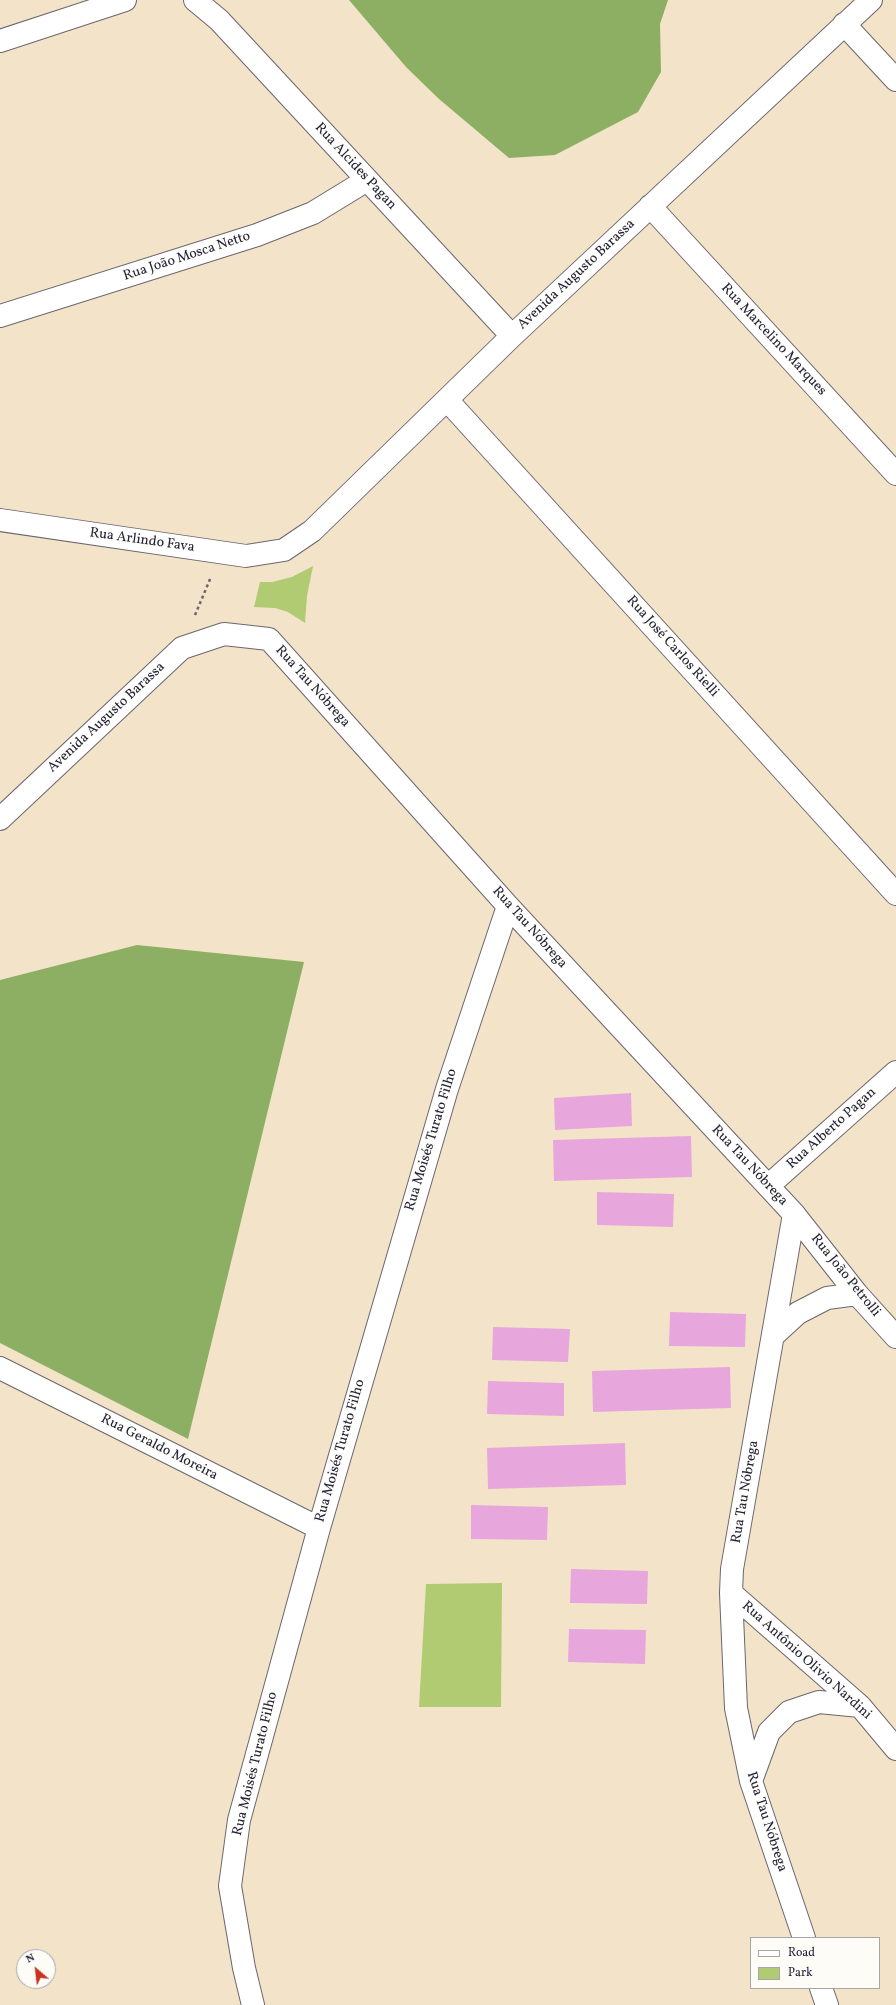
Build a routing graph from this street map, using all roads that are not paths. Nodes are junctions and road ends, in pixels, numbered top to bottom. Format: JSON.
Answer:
{"nodes":[{"id":1,"x":125,"y":0,"type":"edge"},
{"id":2,"x":195,"y":0,"type":"edge"},
{"id":3,"x":871,"y":0,"type":"edge"},
{"id":4,"x":218,"y":10,"type":"edge"},
{"id":5,"x":844,"y":24,"type":"junction"},
{"id":6,"x":0,"y":41,"type":"edge"},
{"id":7,"x":896,"y":80,"type":"edge"},
{"id":8,"x":367,"y":180,"type":"junction"},
{"id":9,"x":650,"y":206,"type":"junction"},
{"id":10,"x":0,"y":316,"type":"edge"},
{"id":11,"x":512,"y":336,"type":"junction"},
{"id":12,"x":447,"y":400,"type":"junction"},
{"id":13,"x":896,"y":474,"type":"edge"},
{"id":14,"x":0,"y":520,"type":"edge"},
{"id":15,"x":284,"y":550,"type":"joint"},
{"id":16,"x":224,"y":634,"type":"joint"},
{"id":17,"x":0,"y":819,"type":"edge"},
{"id":18,"x":896,"y":894,"type":"edge"},
{"id":19,"x":508,"y":906,"type":"junction"},
{"id":20,"x":896,"y":1072,"type":"edge"},
{"id":21,"x":768,"y":1186,"type":"junction"},
{"id":22,"x":794,"y":1214,"type":"junction"},
{"id":23,"x":857,"y":1294,"type":"junction"},
{"id":24,"x":773,"y":1336,"type":"junction"},
{"id":25,"x":896,"y":1337,"type":"edge"},
{"id":26,"x":0,"y":1368,"type":"edge"},
{"id":27,"x":318,"y":1528,"type":"junction"},
{"id":28,"x":730,"y":1593,"type":"junction"},
{"id":29,"x":860,"y":1706,"type":"junction"},
{"id":30,"x":896,"y":1749,"type":"edge"},
{"id":31,"x":751,"y":1781,"type":"junction"},
{"id":32,"x":804,"y":1937,"type":"edge"},
{"id":33,"x":821,"y":1989,"type":"edge"},
{"id":34,"x":253,"y":2005,"type":"edge"},
{"id":35,"x":827,"y":2005,"type":"edge"}],
"edges":[{"from":1,"to":6,"type":"street"},
{"from":2,"to":4,"type":"street","name":"Rua Alcides Pagan"},
{"from":3,"to":5,"type":"street","name":"Avenida Augusto Barassa"},
{"from":4,"to":8,"type":"street","name":"Rua Alcides Pagan"},
{"from":5,"to":7,"type":"street"},
{"from":5,"to":9,"type":"street","name":"Avenida Augusto Barassa"},
{"from":8,"to":10,"type":"street","name":"Rua João Mosca Netto"},
{"from":8,"to":11,"type":"street","name":"Rua Alcides Pagan"},
{"from":9,"to":11,"type":"street","name":"Avenida Augusto Barassa"},
{"from":9,"to":13,"type":"street","name":"Rua Marcelino Marques"},
{"from":11,"to":12,"type":"street","name":"Avenida Augusto Barassa"},
{"from":12,"to":15,"type":"street","name":"Avenida Augusto Barassa"},
{"from":12,"to":18,"type":"street","name":"Rua José Carlos Rielli"},
{"from":14,"to":15,"type":"street","name":"Rua Arlindo Fava"},
{"from":16,"to":17,"type":"street","name":"Avenida Augusto Barassa"},
{"from":16,"to":19,"type":"street","name":"Rua Tau Nóbrega"},
{"from":19,"to":21,"type":"street","name":"Rua Tau Nóbrega"},
{"from":19,"to":27,"type":"street","name":"Rua Moisés Turato Filho"},
{"from":20,"to":21,"type":"street","name":"Rua Alberto Pagan"},
{"from":21,"to":22,"type":"street","name":"Rua Tau Nóbrega"},
{"from":22,"to":23,"type":"street","name":"Rua João Petrolli"},
{"from":22,"to":24,"type":"street","name":"Rua Tau Nóbrega"},
{"from":23,"to":24,"type":"street"},
{"from":23,"to":25,"type":"street","name":"Rua João Petrolli"},
{"from":24,"to":28,"type":"street","name":"Rua Tau Nóbrega"},
{"from":26,"to":27,"type":"street","name":"Rua Geraldo Moreira"},
{"from":27,"to":34,"type":"street","name":"Rua Moisés Turato Filho"},
{"from":28,"to":29,"type":"street","name":"Rua Antônio Olivio Nardini"},
{"from":28,"to":31,"type":"street","name":"Rua Tau Nóbrega"},
{"from":29,"to":30,"type":"street","name":"Rua Antônio Olivio Nardini"},
{"from":29,"to":31,"type":"street"},
{"from":31,"to":32,"type":"street","name":"Rua Tau Nóbrega"},
{"from":33,"to":35,"type":"street"}]}
